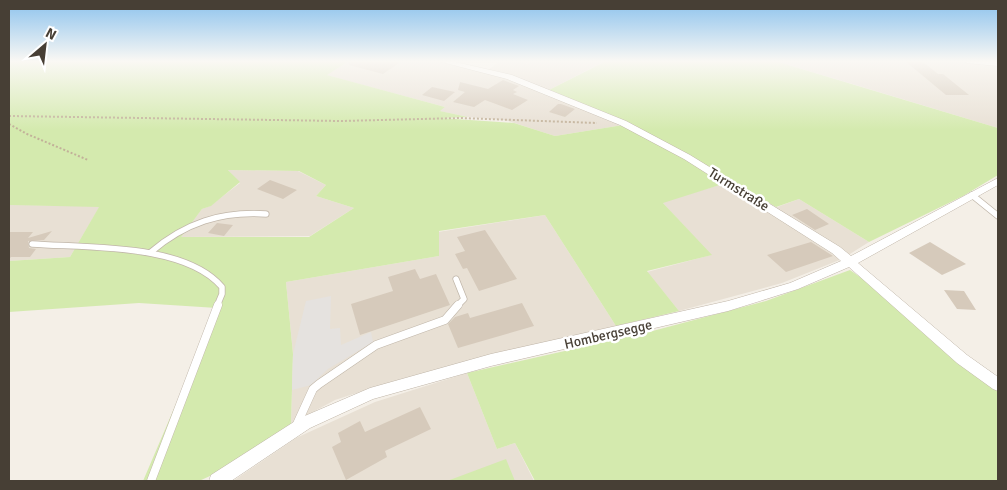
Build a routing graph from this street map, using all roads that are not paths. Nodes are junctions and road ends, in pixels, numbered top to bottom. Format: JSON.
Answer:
{"nodes":[{"id":1,"x":526,"y":84,"type":"edge"},
{"id":2,"x":998,"y":181,"type":"edge"},
{"id":3,"x":972,"y":195,"type":"junction"},
{"id":4,"x":266,"y":214,"type":"dead end"},
{"id":5,"x":998,"y":216,"type":"edge"},
{"id":6,"x":32,"y":244,"type":"dead end"},
{"id":7,"x":151,"y":252,"type":"junction"},
{"id":8,"x":850,"y":262,"type":"junction"},
{"id":9,"x":456,"y":279,"type":"dead end"},
{"id":10,"x":998,"y":385,"type":"edge"},
{"id":11,"x":295,"y":429,"type":"junction"},
{"id":12,"x":151,"y":481,"type":"edge"},
{"id":13,"x":216,"y":481,"type":"edge"}],
"edges":[{"from":1,"to":8,"type":"street","name":"Turmstraße"},
{"from":2,"to":3,"type":"street","name":"Hombergsegge"},
{"from":3,"to":5,"type":"lane"},
{"from":3,"to":8,"type":"street","name":"Hombergsegge"},
{"from":4,"to":7,"type":"lane"},
{"from":6,"to":7,"type":"lane"},
{"from":7,"to":12,"type":"lane"},
{"from":8,"to":10,"type":"street","name":"Turmstraße"},
{"from":8,"to":11,"type":"street","name":"Hombergsegge"},
{"from":9,"to":11,"type":"lane"},
{"from":11,"to":13,"type":"street","name":"Hombergsegge"}]}
